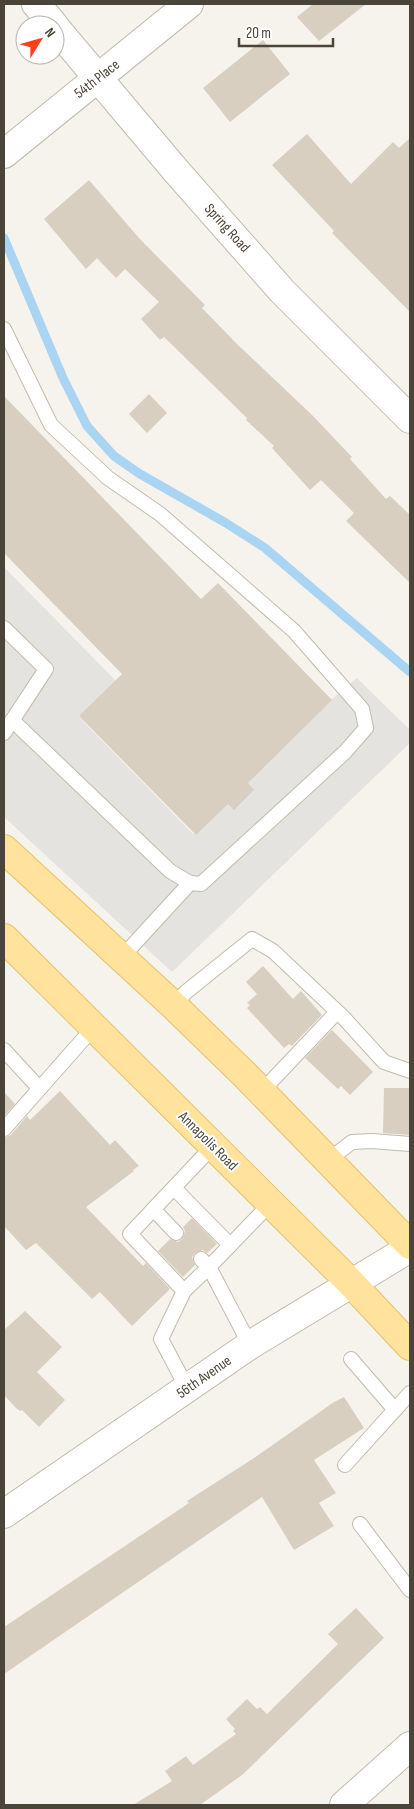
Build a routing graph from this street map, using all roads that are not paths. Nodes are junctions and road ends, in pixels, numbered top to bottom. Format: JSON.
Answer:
{"nodes":[{"id":1,"x":36,"y":4,"type":"edge"},
{"id":2,"x":189,"y":4,"type":"edge"},
{"id":3,"x":45,"y":15,"type":"edge"},
{"id":4,"x":65,"y":39,"type":"edge"},
{"id":5,"x":98,"y":79,"type":"junction"},
{"id":6,"x":4,"y":154,"type":"edge"},
{"id":7,"x":4,"y":330,"type":"edge"},
{"id":8,"x":410,"y":419,"type":"edge"},
{"id":9,"x":4,"y":628,"type":"edge"},
{"id":10,"x":12,"y":720,"type":"junction"},
{"id":11,"x":4,"y":732,"type":"edge"},
{"id":12,"x":4,"y":849,"type":"edge"},
{"id":13,"x":190,"y":883,"type":"junction"},
{"id":14,"x":6,"y":945,"type":"edge"},
{"id":15,"x":122,"y":958,"type":"junction"},
{"id":16,"x":173,"y":1005,"type":"junction"},
{"id":17,"x":337,"y":1012,"type":"junction"},
{"id":18,"x":94,"y":1027,"type":"junction"},
{"id":19,"x":4,"y":1050,"type":"edge"},
{"id":20,"x":410,"y":1071,"type":"edge"},
{"id":21,"x":39,"y":1088,"type":"junction"},
{"id":22,"x":261,"y":1092,"type":"junction"},
{"id":23,"x":4,"y":1129,"type":"edge"},
{"id":24,"x":410,"y":1144,"type":"edge"},
{"id":25,"x":213,"y":1146,"type":"junction"},
{"id":26,"x":327,"y":1161,"type":"junction"},
{"id":27,"x":174,"y":1188,"type":"junction"},
{"id":28,"x":271,"y":1203,"type":"junction"},
{"id":29,"x":154,"y":1210,"type":"junction"},
{"id":30,"x":176,"y":1233,"type":"dead end"},
{"id":31,"x":230,"y":1245,"type":"junction"},
{"id":32,"x":410,"y":1247,"type":"edge"},
{"id":33,"x":205,"y":1263,"type":"junction"},
{"id":34,"x":351,"y":1283,"type":"junction"},
{"id":35,"x":184,"y":1291,"type":"junction"},
{"id":36,"x":250,"y":1345,"type":"junction"},
{"id":37,"x":410,"y":1346,"type":"edge"},
{"id":38,"x":351,"y":1359,"type":"dead end"},
{"id":39,"x":187,"y":1388,"type":"junction"},
{"id":40,"x":410,"y":1393,"type":"edge"},
{"id":41,"x":395,"y":1410,"type":"junction"},
{"id":42,"x":345,"y":1466,"type":"dead end"},
{"id":43,"x":4,"y":1514,"type":"edge"},
{"id":44,"x":360,"y":1524,"type":"dead end"},
{"id":45,"x":410,"y":1590,"type":"edge"},
{"id":46,"x":410,"y":1746,"type":"edge"},
{"id":47,"x":344,"y":1805,"type":"edge"}],
"edges":[{"from":1,"to":3,"type":"street","name":"Spring Road"},
{"from":2,"to":5,"type":"street","name":"54th Place"},
{"from":4,"to":5,"type":"street","name":"Spring Road"},
{"from":5,"to":6,"type":"street","name":"54th Place"},
{"from":5,"to":8,"type":"street","name":"Spring Road"},
{"from":7,"to":13,"type":"lane"},
{"from":9,"to":10,"type":"lane"},
{"from":10,"to":11,"type":"lane"},
{"from":10,"to":13,"type":"lane"},
{"from":12,"to":15,"type":"main road"},
{"from":13,"to":15,"type":"lane"},
{"from":14,"to":18,"type":"main road","name":"Annapolis Road"},
{"from":15,"to":16,"type":"main road"},
{"from":16,"to":17,"type":"lane"},
{"from":16,"to":22,"type":"main road"},
{"from":17,"to":20,"type":"lane"},
{"from":17,"to":22,"type":"lane"},
{"from":18,"to":21,"type":"lane"},
{"from":18,"to":25,"type":"main road","name":"Annapolis Road"},
{"from":19,"to":21,"type":"lane"},
{"from":21,"to":23,"type":"lane"},
{"from":22,"to":26,"type":"main road"},
{"from":24,"to":26,"type":"lane"},
{"from":25,"to":27,"type":"lane"},
{"from":25,"to":28,"type":"main road","name":"Annapolis Road"},
{"from":26,"to":32,"type":"main road"},
{"from":27,"to":29,"type":"lane"},
{"from":27,"to":31,"type":"lane"},
{"from":28,"to":31,"type":"lane"},
{"from":28,"to":34,"type":"main road","name":"Annapolis Road"},
{"from":29,"to":30,"type":"lane"},
{"from":29,"to":35,"type":"lane"},
{"from":31,"to":33,"type":"lane"},
{"from":32,"to":34,"type":"street","name":"56th Avenue"},
{"from":33,"to":35,"type":"lane"},
{"from":33,"to":36,"type":"lane"},
{"from":34,"to":36,"type":"street","name":"56th Avenue"},
{"from":34,"to":37,"type":"main road","name":"Annapolis Road"},
{"from":35,"to":39,"type":"lane"},
{"from":36,"to":39,"type":"street","name":"56th Avenue"},
{"from":38,"to":41,"type":"lane"},
{"from":39,"to":43,"type":"street","name":"56th Avenue"},
{"from":40,"to":41,"type":"lane"},
{"from":41,"to":42,"type":"lane"},
{"from":44,"to":45,"type":"lane"},
{"from":46,"to":47,"type":"street"}]}
